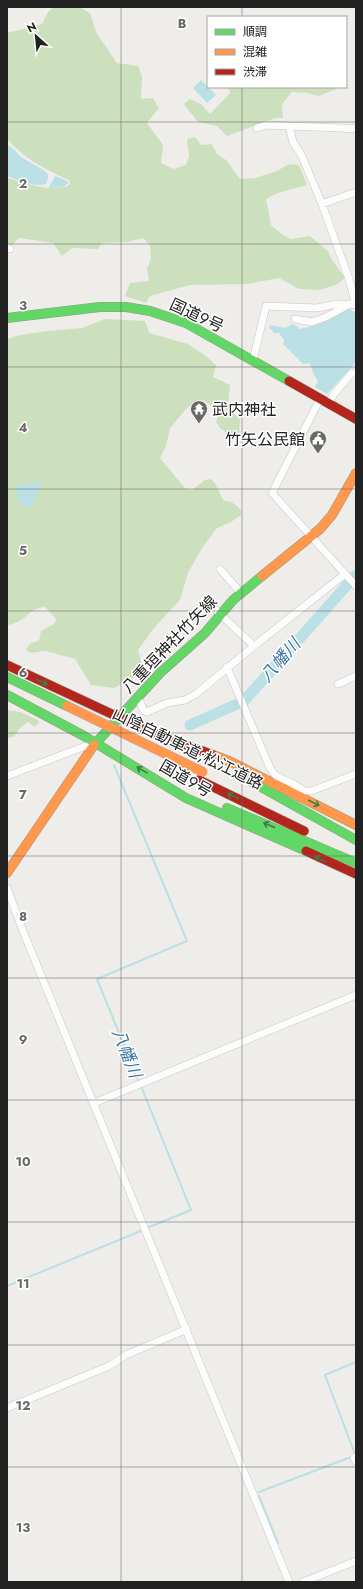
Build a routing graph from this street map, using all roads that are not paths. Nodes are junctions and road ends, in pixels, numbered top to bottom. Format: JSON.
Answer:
{"nodes":[{"id":1,"x":290,"y":126,"type":"junction"},
{"id":2,"x":257,"y":128,"type":"dead end"},
{"id":3,"x":356,"y":128,"type":"edge"},
{"id":4,"x":356,"y":192,"type":"edge"},
{"id":5,"x":322,"y":204,"type":"junction"},
{"id":6,"x":354,"y":305,"type":"edge"},
{"id":7,"x":7,"y":318,"type":"edge"},
{"id":8,"x":295,"y":319,"type":"dead end"},
{"id":9,"x":252,"y":361,"type":"junction"},
{"id":10,"x":355,"y":372,"type":"edge"},
{"id":11,"x":324,"y":401,"type":"junction"},
{"id":12,"x":356,"y":419,"type":"edge"},
{"id":13,"x":356,"y":473,"type":"edge"},
{"id":14,"x":311,"y":537,"type":"junction"},
{"id":15,"x":220,"y":569,"type":"dead end"},
{"id":16,"x":351,"y":580,"type":"edge"},
{"id":17,"x":241,"y":593,"type":"junction"},
{"id":18,"x":204,"y":599,"type":"dead end"},
{"id":19,"x":220,"y":614,"type":"junction"},
{"id":20,"x":254,"y":646,"type":"junction"},
{"id":21,"x":7,"y":666,"type":"edge"},
{"id":22,"x":227,"y":667,"type":"junction"},
{"id":23,"x":356,"y":676,"type":"edge"},
{"id":24,"x":7,"y":677,"type":"edge"},
{"id":25,"x":338,"y":684,"type":"dead end"},
{"id":26,"x":7,"y":687,"type":"edge"},
{"id":27,"x":7,"y":696,"type":"edge"},
{"id":28,"x":138,"y":698,"type":"junction"},
{"id":29,"x":65,"y":710,"type":"junction"},
{"id":30,"x":119,"y":717,"type":"junction"},
{"id":31,"x":169,"y":738,"type":"junction"},
{"id":32,"x":96,"y":742,"type":"junction"},
{"id":33,"x":356,"y":774,"type":"edge"},
{"id":34,"x":7,"y":776,"type":"edge"},
{"id":35,"x":201,"y":776,"type":"junction"},
{"id":36,"x":166,"y":783,"type":"junction"},
{"id":37,"x":293,"y":789,"type":"junction"},
{"id":38,"x":356,"y":825,"type":"edge"},
{"id":39,"x":356,"y":840,"type":"edge"},
{"id":40,"x":356,"y":846,"type":"edge"},
{"id":41,"x":356,"y":856,"type":"edge"},
{"id":42,"x":356,"y":863,"type":"edge"},
{"id":43,"x":7,"y":872,"type":"edge"},
{"id":44,"x":356,"y":874,"type":"edge"},
{"id":45,"x":7,"y":888,"type":"edge"},
{"id":46,"x":356,"y":995,"type":"edge"},
{"id":47,"x":94,"y":1103,"type":"junction"},
{"id":48,"x":187,"y":1329,"type":"junction"},
{"id":49,"x":7,"y":1408,"type":"edge"},
{"id":50,"x":356,"y":1457,"type":"edge"},
{"id":51,"x":356,"y":1462,"type":"edge"},
{"id":52,"x":356,"y":1561,"type":"edge"},
{"id":53,"x":289,"y":1582,"type":"edge"},
{"id":54,"x":303,"y":1582,"type":"edge"}],
"edges":[{"from":1,"to":2,"type":"street"},
{"from":1,"to":3,"type":"street"},
{"from":1,"to":5,"type":"street"},
{"from":4,"to":5,"type":"street"},
{"from":5,"to":6,"type":"street"},
{"from":6,"to":8,"type":"street"},
{"from":6,"to":9,"type":"street"},
{"from":7,"to":9,"type":"main road","name":"国道9号"},
{"from":9,"to":11,"type":"main road","name":"国道9号"},
{"from":10,"to":11,"type":"street"},
{"from":11,"to":12,"type":"main road","name":"国道9号"},
{"from":11,"to":14,"type":"street"},
{"from":13,"to":14,"type":"main road","name":"八重垣神社竹矢線"},
{"from":14,"to":16,"type":"street"},
{"from":14,"to":17,"type":"main road","name":"八重垣神社竹矢線"},
{"from":15,"to":17,"type":"street"},
{"from":16,"to":20,"type":"street"},
{"from":17,"to":19,"type":"main road","name":"八重垣神社竹矢線"},
{"from":18,"to":19,"type":"street"},
{"from":19,"to":20,"type":"street"},
{"from":19,"to":28,"type":"main road","name":"八重垣神社竹矢線"},
{"from":20,"to":22,"type":"street"},
{"from":21,"to":30,"type":"main road","name":"国道9号","one_way":true},
{"from":22,"to":28,"type":"street"},
{"from":22,"to":37,"type":"street"},
{"from":23,"to":25,"type":"street"},
{"from":24,"to":29,"type":"main road","name":"山陰自動車道;松江道路"},
{"from":26,"to":29,"type":"main road","name":"山陰自動車道;松江道路"},
{"from":27,"to":32,"type":"main road","name":"国道9号"},
{"from":28,"to":30,"type":"main road","name":"八重垣神社竹矢線"},
{"from":29,"to":35,"type":"main road","name":"山陰自動車道;松江道路"},
{"from":30,"to":31,"type":"main road","name":"国道9号"},
{"from":30,"to":32,"type":"main road","name":"八重垣神社竹矢線"},
{"from":31,"to":37,"type":"main road","name":"国道9号"},
{"from":31,"to":39,"type":"main road"},
{"from":32,"to":34,"type":"street"},
{"from":36,"to":32,"type":"main road","name":"国道9号","one_way":true},
{"from":32,"to":43,"type":"main road","name":"八重垣神社竹矢線"},
{"from":33,"to":37,"type":"street"},
{"from":35,"to":40,"type":"main road","name":"山陰自動車道;松江道路"},
{"from":41,"to":35,"type":"main road","name":"山陰自動車道;松江道路","one_way":true},
{"from":42,"to":36,"type":"main road","one_way":true},
{"from":44,"to":36,"type":"main road","name":"国道9号","one_way":true},
{"from":37,"to":38,"type":"main road","name":"国道9号","one_way":true},
{"from":45,"to":47,"type":"street"},
{"from":46,"to":47,"type":"street"},
{"from":47,"to":48,"type":"street"},
{"from":48,"to":49,"type":"street"},
{"from":48,"to":53,"type":"street"},
{"from":50,"to":51,"type":"street"},
{"from":52,"to":54,"type":"street"}]}
